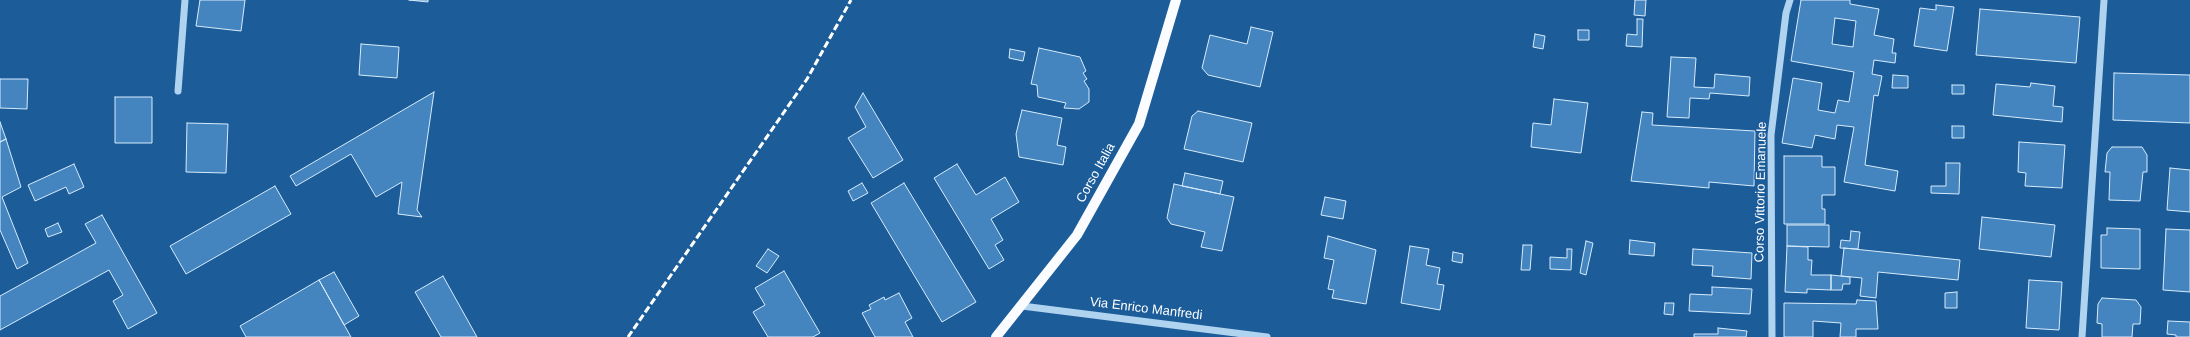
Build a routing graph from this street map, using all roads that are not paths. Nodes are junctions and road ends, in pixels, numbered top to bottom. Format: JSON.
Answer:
{"nodes":[{"id":1,"x":185,"y":0,"type":"edge"},
{"id":2,"x":1176,"y":0,"type":"edge"},
{"id":3,"x":1790,"y":0,"type":"edge"},
{"id":4,"x":2104,"y":0,"type":"edge"},
{"id":5,"x":178,"y":91,"type":"dead end"},
{"id":6,"x":1022,"y":306,"type":"junction"},
{"id":7,"x":996,"y":337,"type":"edge"},
{"id":8,"x":1267,"y":337,"type":"edge"},
{"id":9,"x":1772,"y":337,"type":"edge"},
{"id":10,"x":2082,"y":337,"type":"edge"}],
"edges":[{"from":1,"to":5,"type":"street"},
{"from":2,"to":6,"type":"main road","name":"Corso Italia"},
{"from":3,"to":9,"type":"street","name":"Corso Vittorio Emanuele"},
{"from":4,"to":10,"type":"street"},
{"from":6,"to":7,"type":"main road","name":"Corso Italia"},
{"from":6,"to":8,"type":"street","name":"Via Enrico Manfredi"}]}
